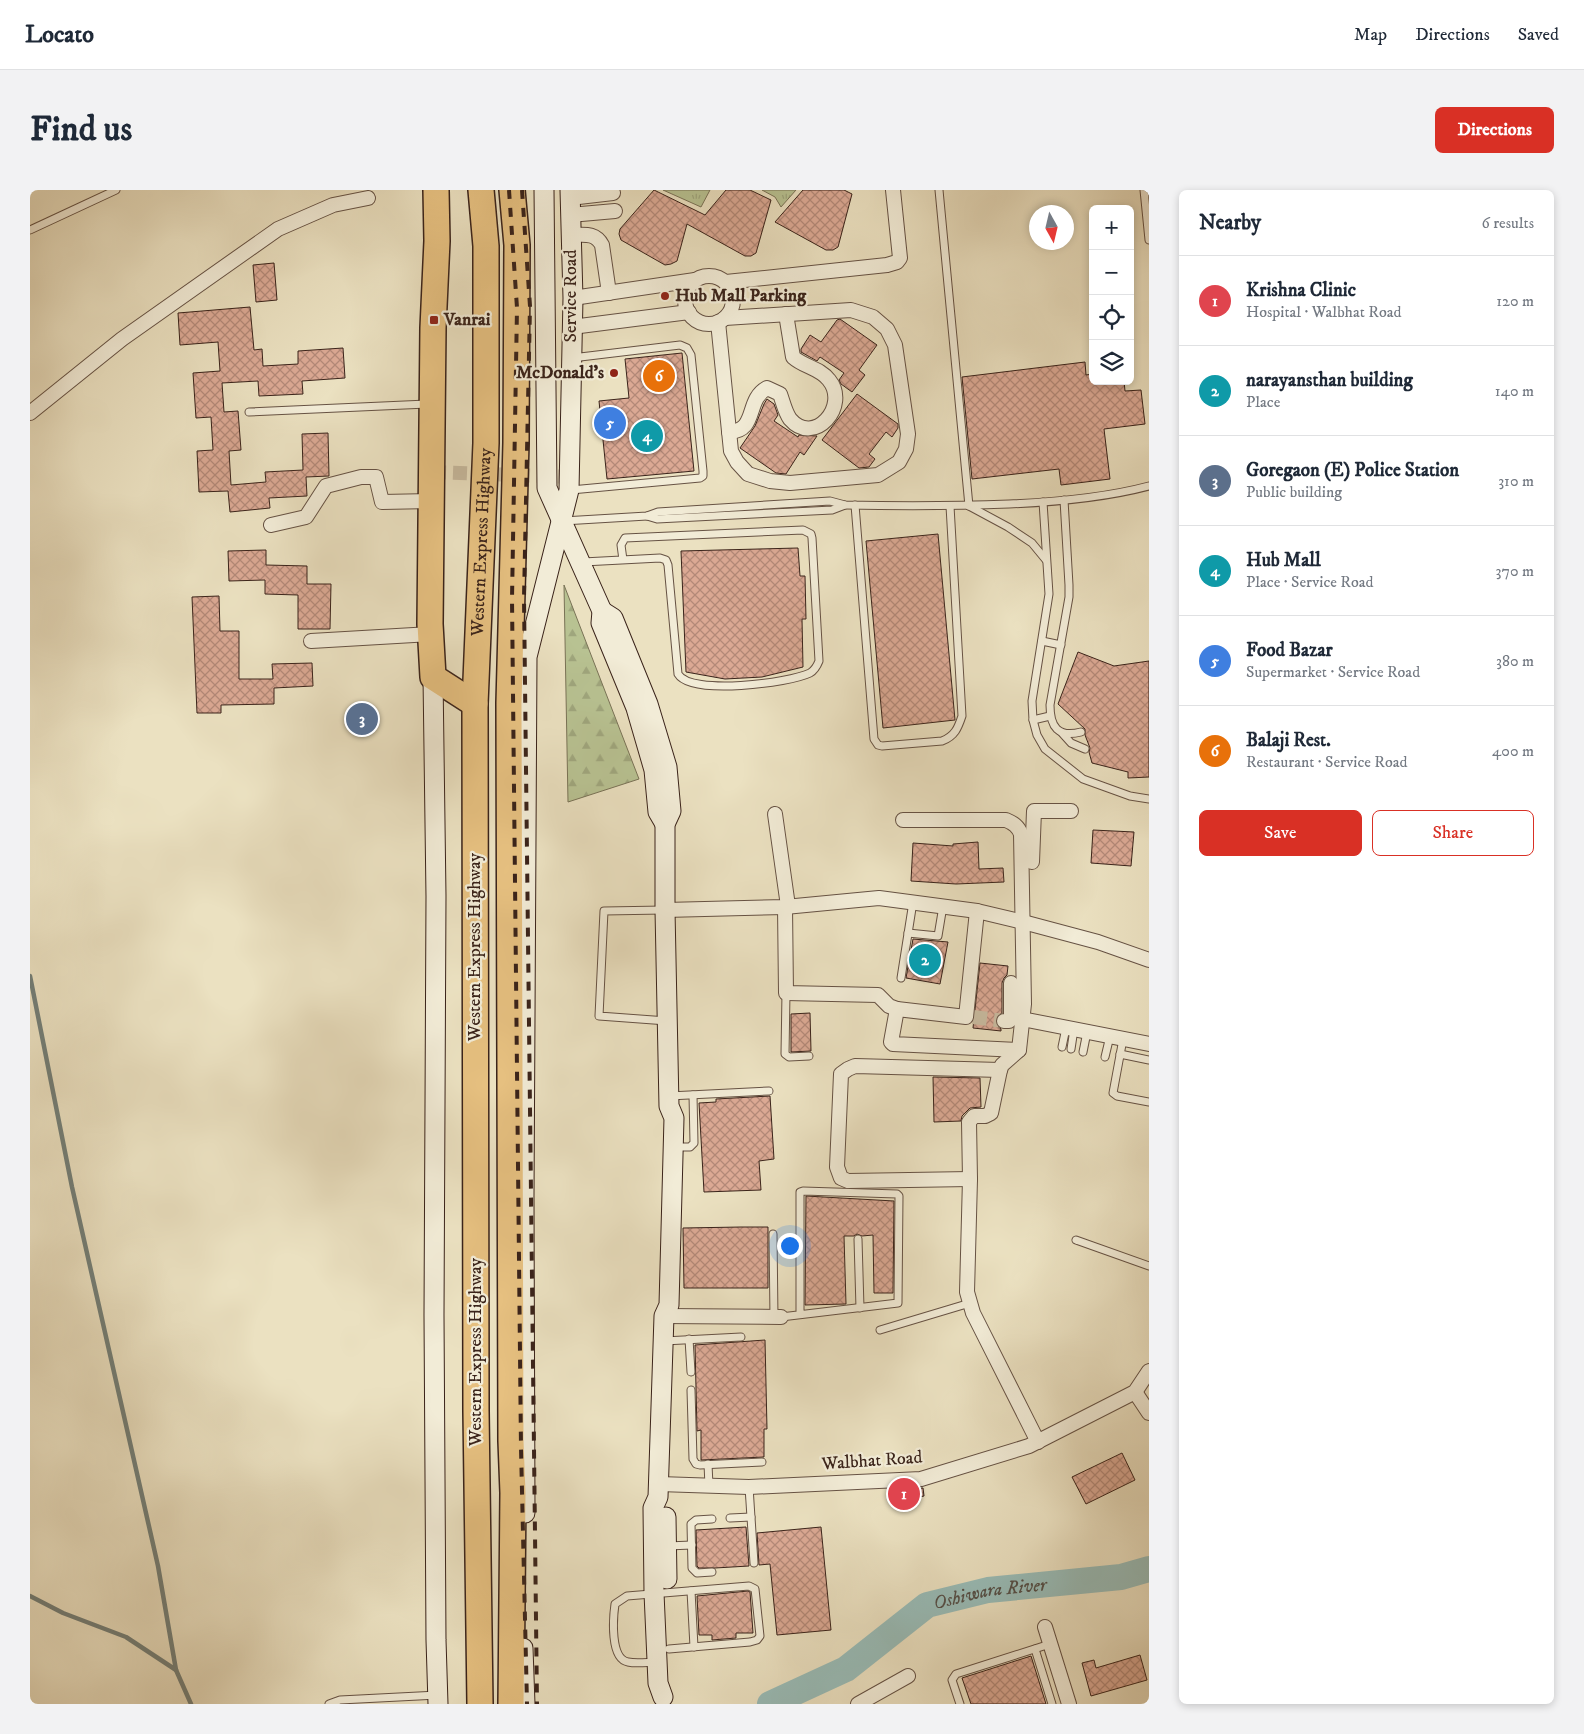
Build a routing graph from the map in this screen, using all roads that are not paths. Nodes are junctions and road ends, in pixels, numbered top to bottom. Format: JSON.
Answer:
{"nodes":[{"id":1,"x":436,"y":190,"type":"edge"},
{"id":2,"x":481,"y":190,"type":"edge"},
{"id":3,"x":512,"y":190,"type":"edge"},
{"id":4,"x":544,"y":190,"type":"edge"},
{"id":5,"x":893,"y":190,"type":"edge"},
{"id":6,"x":939,"y":190,"type":"edge"},
{"id":7,"x":1144,"y":190,"type":"edge"},
{"id":8,"x":113,"y":191,"type":"edge"},
{"id":9,"x":596,"y":192,"type":"edge"},
{"id":10,"x":613,"y":193,"type":"dead end"},
{"id":11,"x":368,"y":198,"type":"dead end"},
{"id":12,"x":570,"y":201,"type":"edge"},
{"id":13,"x":615,"y":211,"type":"dead end"},
{"id":14,"x":598,"y":212,"type":"junction"},
{"id":15,"x":30,"y":230,"type":"edge"},
{"id":16,"x":571,"y":235,"type":"junction"},
{"id":17,"x":1149,"y":240,"type":"edge"},
{"id":18,"x":695,"y":280,"type":"junction"},
{"id":19,"x":726,"y":282,"type":"junction"},
{"id":20,"x":609,"y":293,"type":"junction"},
{"id":21,"x":573,"y":298,"type":"junction"},
{"id":22,"x":689,"y":312,"type":"junction"},
{"id":23,"x":786,"y":314,"type":"junction"},
{"id":24,"x":721,"y":320,"type":"junction"},
{"id":25,"x":572,"y":327,"type":"junction"},
{"id":26,"x":572,"y":358,"type":"junction"},
{"id":27,"x":432,"y":404,"type":"junction"},
{"id":28,"x":249,"y":412,"type":"dead end"},
{"id":29,"x":30,"y":413,"type":"edge"},
{"id":30,"x":729,"y":432,"type":"junction"},
{"id":31,"x":1149,"y":486,"type":"edge"},
{"id":32,"x":569,"y":490,"type":"junction"},
{"id":33,"x":1064,"y":500,"type":"junction"},
{"id":34,"x":431,"y":501,"type":"junction"},
{"id":35,"x":1042,"y":502,"type":"junction"},
{"id":36,"x":855,"y":505,"type":"junction"},
{"id":37,"x":950,"y":506,"type":"junction"},
{"id":38,"x":969,"y":506,"type":"junction"},
{"id":39,"x":561,"y":521,"type":"junction"},
{"id":40,"x":271,"y":525,"type":"dead end"},
{"id":41,"x":623,"y":560,"type":"junction"},
{"id":42,"x":1046,"y":560,"type":"junction"},
{"id":43,"x":580,"y":563,"type":"junction"},
{"id":44,"x":431,"y":634,"type":"junction"},
{"id":45,"x":311,"y":641,"type":"dead end"},
{"id":46,"x":1042,"y":641,"type":"junction"},
{"id":47,"x":1061,"y":645,"type":"junction"},
{"id":48,"x":433,"y":677,"type":"junction"},
{"id":49,"x":475,"y":704,"type":"junction"},
{"id":50,"x":1050,"y":716,"type":"junction"},
{"id":51,"x":1032,"y":720,"type":"junction"},
{"id":52,"x":1081,"y":732,"type":"dead end"},
{"id":53,"x":1062,"y":733,"type":"junction"},
{"id":54,"x":1085,"y":749,"type":"dead end"},
{"id":55,"x":1149,"y":800,"type":"edge"},
{"id":56,"x":1071,"y":811,"type":"dead end"},
{"id":57,"x":775,"y":814,"type":"dead end"},
{"id":58,"x":903,"y":820,"type":"dead end"},
{"id":59,"x":1027,"y":844,"type":"junction"},
{"id":60,"x":1032,"y":862,"type":"dead end"},
{"id":61,"x":913,"y":902,"type":"junction"},
{"id":62,"x":943,"y":906,"type":"junction"},
{"id":63,"x":787,"y":907,"type":"junction"},
{"id":64,"x":664,"y":910,"type":"junction"},
{"id":65,"x":976,"y":911,"type":"junction"},
{"id":66,"x":1023,"y":922,"type":"junction"},
{"id":67,"x":908,"y":933,"type":"junction"},
{"id":68,"x":1149,"y":960,"type":"edge"},
{"id":69,"x":901,"y":978,"type":"dead end"},
{"id":70,"x":1011,"y":983,"type":"dead end"},
{"id":71,"x":786,"y":993,"type":"junction"},
{"id":72,"x":1017,"y":1004,"type":"junction"},
{"id":73,"x":896,"y":1009,"type":"junction"},
{"id":74,"x":1022,"y":1019,"type":"junction"},
{"id":75,"x":668,"y":1021,"type":"junction"},
{"id":76,"x":1004,"y":1021,"type":"dead end"},
{"id":77,"x":1076,"y":1030,"type":"junction"},
{"id":78,"x":1117,"y":1037,"type":"junction"},
{"id":79,"x":1149,"y":1044,"type":"edge"},
{"id":80,"x":1062,"y":1047,"type":"dead end"},
{"id":81,"x":1071,"y":1049,"type":"dead end"},
{"id":82,"x":1019,"y":1050,"type":"junction"},
{"id":83,"x":1083,"y":1052,"type":"dead end"},
{"id":84,"x":1120,"y":1054,"type":"junction"},
{"id":85,"x":808,"y":1056,"type":"dead end"},
{"id":86,"x":1105,"y":1057,"type":"dead end"},
{"id":87,"x":1149,"y":1060,"type":"edge"},
{"id":88,"x":1000,"y":1070,"type":"junction"},
{"id":89,"x":769,"y":1091,"type":"dead end"},
{"id":90,"x":693,"y":1095,"type":"junction"},
{"id":91,"x":669,"y":1101,"type":"junction"},
{"id":92,"x":1149,"y":1102,"type":"edge"},
{"id":93,"x":673,"y":1147,"type":"junction"},
{"id":94,"x":970,"y":1179,"type":"junction"},
{"id":95,"x":773,"y":1234,"type":"dead end"},
{"id":96,"x":858,"y":1239,"type":"dead end"},
{"id":97,"x":1076,"y":1240,"type":"dead end"},
{"id":98,"x":665,"y":1241,"type":"junction"},
{"id":99,"x":1149,"y":1266,"type":"edge"},
{"id":100,"x":970,"y":1303,"type":"junction"},
{"id":101,"x":860,"y":1308,"type":"junction"},
{"id":102,"x":800,"y":1314,"type":"junction"},
{"id":103,"x":664,"y":1316,"type":"junction"},
{"id":104,"x":777,"y":1317,"type":"junction"},
{"id":105,"x":880,"y":1330,"type":"dead end"},
{"id":106,"x":741,"y":1337,"type":"dead end"},
{"id":107,"x":689,"y":1339,"type":"junction"},
{"id":108,"x":664,"y":1341,"type":"junction"},
{"id":109,"x":1149,"y":1371,"type":"edge"},
{"id":110,"x":691,"y":1372,"type":"dead end"},
{"id":111,"x":691,"y":1390,"type":"dead end"},
{"id":112,"x":1135,"y":1392,"type":"junction"},
{"id":113,"x":1149,"y":1412,"type":"edge"},
{"id":114,"x":1038,"y":1442,"type":"junction"},
{"id":115,"x":762,"y":1462,"type":"dead end"},
{"id":116,"x":708,"y":1464,"type":"junction"},
{"id":117,"x":709,"y":1486,"type":"junction"},
{"id":118,"x":749,"y":1487,"type":"junction"},
{"id":119,"x":659,"y":1490,"type":"junction"},
{"id":120,"x":751,"y":1516,"type":"junction"},
{"id":121,"x":730,"y":1518,"type":"dead end"},
{"id":122,"x":712,"y":1520,"type":"dead end"},
{"id":123,"x":692,"y":1545,"type":"junction"},
{"id":124,"x":667,"y":1546,"type":"junction"},
{"id":125,"x":754,"y":1563,"type":"dead end"},
{"id":126,"x":712,"y":1572,"type":"dead end"},
{"id":127,"x":691,"y":1591,"type":"junction"},
{"id":128,"x":660,"y":1593,"type":"junction"},
{"id":129,"x":1044,"y":1627,"type":"dead end"},
{"id":130,"x":1050,"y":1644,"type":"junction"},
{"id":131,"x":694,"y":1646,"type":"junction"},
{"id":132,"x":479,"y":1649,"type":"junction"},
{"id":133,"x":1035,"y":1649,"type":"junction"},
{"id":134,"x":663,"y":1655,"type":"junction"},
{"id":135,"x":908,"y":1676,"type":"dead end"},
{"id":136,"x":380,"y":1698,"type":"junction"},
{"id":137,"x":438,"y":1699,"type":"edge"},
{"id":138,"x":663,"y":1700,"type":"edge"},
{"id":139,"x":329,"y":1704,"type":"edge"},
{"id":140,"x":374,"y":1704,"type":"edge"},
{"id":141,"x":463,"y":1704,"type":"edge"},
{"id":142,"x":480,"y":1704,"type":"edge"},
{"id":143,"x":511,"y":1704,"type":"edge"},
{"id":144,"x":525,"y":1704,"type":"edge"},
{"id":145,"x":858,"y":1704,"type":"edge"},
{"id":146,"x":960,"y":1704,"type":"edge"},
{"id":147,"x":1052,"y":1704,"type":"edge"},
{"id":148,"x":1068,"y":1704,"type":"edge"}],
"edges":[{"from":1,"to":27,"type":"highway"},
{"from":2,"to":49,"type":"highway","name":"Western Express Highway"},
{"from":3,"to":143,"type":"highway","name":"Western Express Highway"},
{"from":4,"to":39,"type":"main road"},
{"from":5,"to":19,"type":"street"},
{"from":6,"to":38,"type":"lane"},
{"from":7,"to":17,"type":"lane"},
{"from":8,"to":15,"type":"lane"},
{"from":9,"to":10,"type":"street"},
{"from":9,"to":12,"type":"street"},
{"from":9,"to":14,"type":"street"},
{"from":11,"to":29,"type":"street"},
{"from":12,"to":14,"type":"street"},
{"from":12,"to":16,"type":"main road","name":"Service Road"},
{"from":13,"to":14,"type":"street"},
{"from":16,"to":20,"type":"street"},
{"from":16,"to":21,"type":"main road","name":"Service Road"},
{"from":18,"to":19,"type":"street"},
{"from":18,"to":20,"type":"street"},
{"from":18,"to":22,"type":"street"},
{"from":19,"to":24,"type":"street"},
{"from":20,"to":21,"type":"street"},
{"from":21,"to":25,"type":"main road","name":"Service Road"},
{"from":22,"to":24,"type":"street"},
{"from":22,"to":25,"type":"street"},
{"from":23,"to":24,"type":"street"},
{"from":23,"to":30,"type":"street"},
{"from":23,"to":30,"type":"street"},
{"from":24,"to":30,"type":"street"},
{"from":25,"to":26,"type":"main road","name":"Service Road"},
{"from":26,"to":32,"type":"main road","name":"Service Road"},
{"from":26,"to":32,"type":"lane"},
{"from":27,"to":28,"type":"lane"},
{"from":27,"to":34,"type":"highway"},
{"from":31,"to":33,"type":"lane"},
{"from":32,"to":39,"type":"main road","name":"Service Road"},
{"from":33,"to":35,"type":"lane"},
{"from":33,"to":47,"type":"lane"},
{"from":34,"to":40,"type":"street"},
{"from":34,"to":44,"type":"highway"},
{"from":35,"to":38,"type":"lane"},
{"from":35,"to":42,"type":"lane"},
{"from":36,"to":37,"type":"lane"},
{"from":36,"to":37,"type":"lane"},
{"from":36,"to":39,"type":"lane"},
{"from":37,"to":38,"type":"lane"},
{"from":38,"to":42,"type":"lane"},
{"from":39,"to":43,"type":"main road"},
{"from":39,"to":144,"type":"main road","name":"Service Road"},
{"from":41,"to":41,"type":"lane"},
{"from":41,"to":43,"type":"lane"},
{"from":42,"to":46,"type":"lane"},
{"from":43,"to":64,"type":"main road"},
{"from":44,"to":45,"type":"street"},
{"from":44,"to":48,"type":"highway"},
{"from":46,"to":47,"type":"lane"},
{"from":46,"to":51,"type":"lane"},
{"from":47,"to":50,"type":"lane"},
{"from":48,"to":49,"type":"highway"},
{"from":48,"to":137,"type":"main road"},
{"from":49,"to":132,"type":"highway","name":"Western Express Highway"},
{"from":50,"to":51,"type":"lane"},
{"from":50,"to":53,"type":"lane"},
{"from":51,"to":55,"type":"lane"},
{"from":52,"to":53,"type":"lane"},
{"from":53,"to":54,"type":"lane"},
{"from":56,"to":59,"type":"street"},
{"from":57,"to":63,"type":"street"},
{"from":58,"to":59,"type":"street"},
{"from":59,"to":60,"type":"street"},
{"from":59,"to":66,"type":"street"},
{"from":61,"to":62,"type":"street"},
{"from":61,"to":63,"type":"street"},
{"from":61,"to":67,"type":"lane"},
{"from":62,"to":65,"type":"street"},
{"from":62,"to":67,"type":"lane"},
{"from":63,"to":64,"type":"street"},
{"from":63,"to":71,"type":"street"},
{"from":64,"to":75,"type":"main road"},
{"from":64,"to":75,"type":"lane"},
{"from":65,"to":66,"type":"street"},
{"from":65,"to":73,"type":"street"},
{"from":66,"to":68,"type":"street"},
{"from":66,"to":72,"type":"street"},
{"from":67,"to":69,"type":"lane"},
{"from":70,"to":72,"type":"street"},
{"from":71,"to":73,"type":"street"},
{"from":71,"to":85,"type":"lane"},
{"from":72,"to":74,"type":"street"},
{"from":72,"to":76,"type":"street"},
{"from":73,"to":82,"type":"street"},
{"from":74,"to":77,"type":"street"},
{"from":74,"to":82,"type":"street"},
{"from":75,"to":91,"type":"main road"},
{"from":77,"to":78,"type":"street"},
{"from":77,"to":80,"type":"lane"},
{"from":77,"to":81,"type":"lane"},
{"from":77,"to":83,"type":"lane"},
{"from":78,"to":79,"type":"street"},
{"from":78,"to":84,"type":"lane"},
{"from":78,"to":86,"type":"lane"},
{"from":82,"to":88,"type":"street"},
{"from":84,"to":87,"type":"lane"},
{"from":84,"to":92,"type":"lane"},
{"from":88,"to":94,"type":"street"},
{"from":88,"to":94,"type":"street"},
{"from":89,"to":90,"type":"lane"},
{"from":90,"to":91,"type":"lane"},
{"from":90,"to":93,"type":"lane"},
{"from":91,"to":93,"type":"main road"},
{"from":91,"to":98,"type":"main road"},
{"from":93,"to":98,"type":"main road"},
{"from":94,"to":100,"type":"street"},
{"from":95,"to":104,"type":"lane"},
{"from":96,"to":101,"type":"lane"},
{"from":97,"to":99,"type":"lane"},
{"from":98,"to":103,"type":"main road"},
{"from":100,"to":105,"type":"lane"},
{"from":100,"to":114,"type":"street"},
{"from":101,"to":102,"type":"lane"},
{"from":101,"to":102,"type":"lane"},
{"from":102,"to":104,"type":"lane"},
{"from":103,"to":104,"type":"street"},
{"from":103,"to":108,"type":"main road"},
{"from":106,"to":107,"type":"lane"},
{"from":107,"to":108,"type":"lane"},
{"from":107,"to":110,"type":"lane"},
{"from":108,"to":119,"type":"main road"},
{"from":109,"to":112,"type":"street","name":"Walbhat Road"},
{"from":111,"to":116,"type":"lane"},
{"from":112,"to":113,"type":"street"},
{"from":112,"to":114,"type":"street","name":"Walbhat Road"},
{"from":114,"to":118,"type":"street","name":"Walbhat Road"},
{"from":115,"to":116,"type":"lane"},
{"from":116,"to":117,"type":"lane"},
{"from":117,"to":118,"type":"street","name":"Walbhat Road"},
{"from":117,"to":119,"type":"street","name":"Walbhat Road"},
{"from":118,"to":120,"type":"lane"},
{"from":119,"to":124,"type":"main road"},
{"from":119,"to":128,"type":"main road"},
{"from":120,"to":121,"type":"lane"},
{"from":120,"to":125,"type":"lane"},
{"from":122,"to":123,"type":"lane"},
{"from":123,"to":124,"type":"lane"},
{"from":123,"to":126,"type":"lane"},
{"from":124,"to":128,"type":"main road"},
{"from":127,"to":128,"type":"lane"},
{"from":127,"to":131,"type":"lane"},
{"from":127,"to":131,"type":"lane"},
{"from":128,"to":134,"type":"main road"},
{"from":128,"to":134,"type":"lane"},
{"from":129,"to":130,"type":"street"},
{"from":130,"to":133,"type":"lane"},
{"from":130,"to":148,"type":"street"},
{"from":131,"to":134,"type":"lane"},
{"from":132,"to":141,"type":"highway"},
{"from":132,"to":142,"type":"highway","name":"Western Express Highway"},
{"from":133,"to":146,"type":"lane"},
{"from":133,"to":147,"type":"lane"},
{"from":134,"to":138,"type":"main road"},
{"from":135,"to":145,"type":"street"},
{"from":136,"to":137,"type":"lane"},
{"from":136,"to":139,"type":"lane"},
{"from":136,"to":140,"type":"lane"}]}
